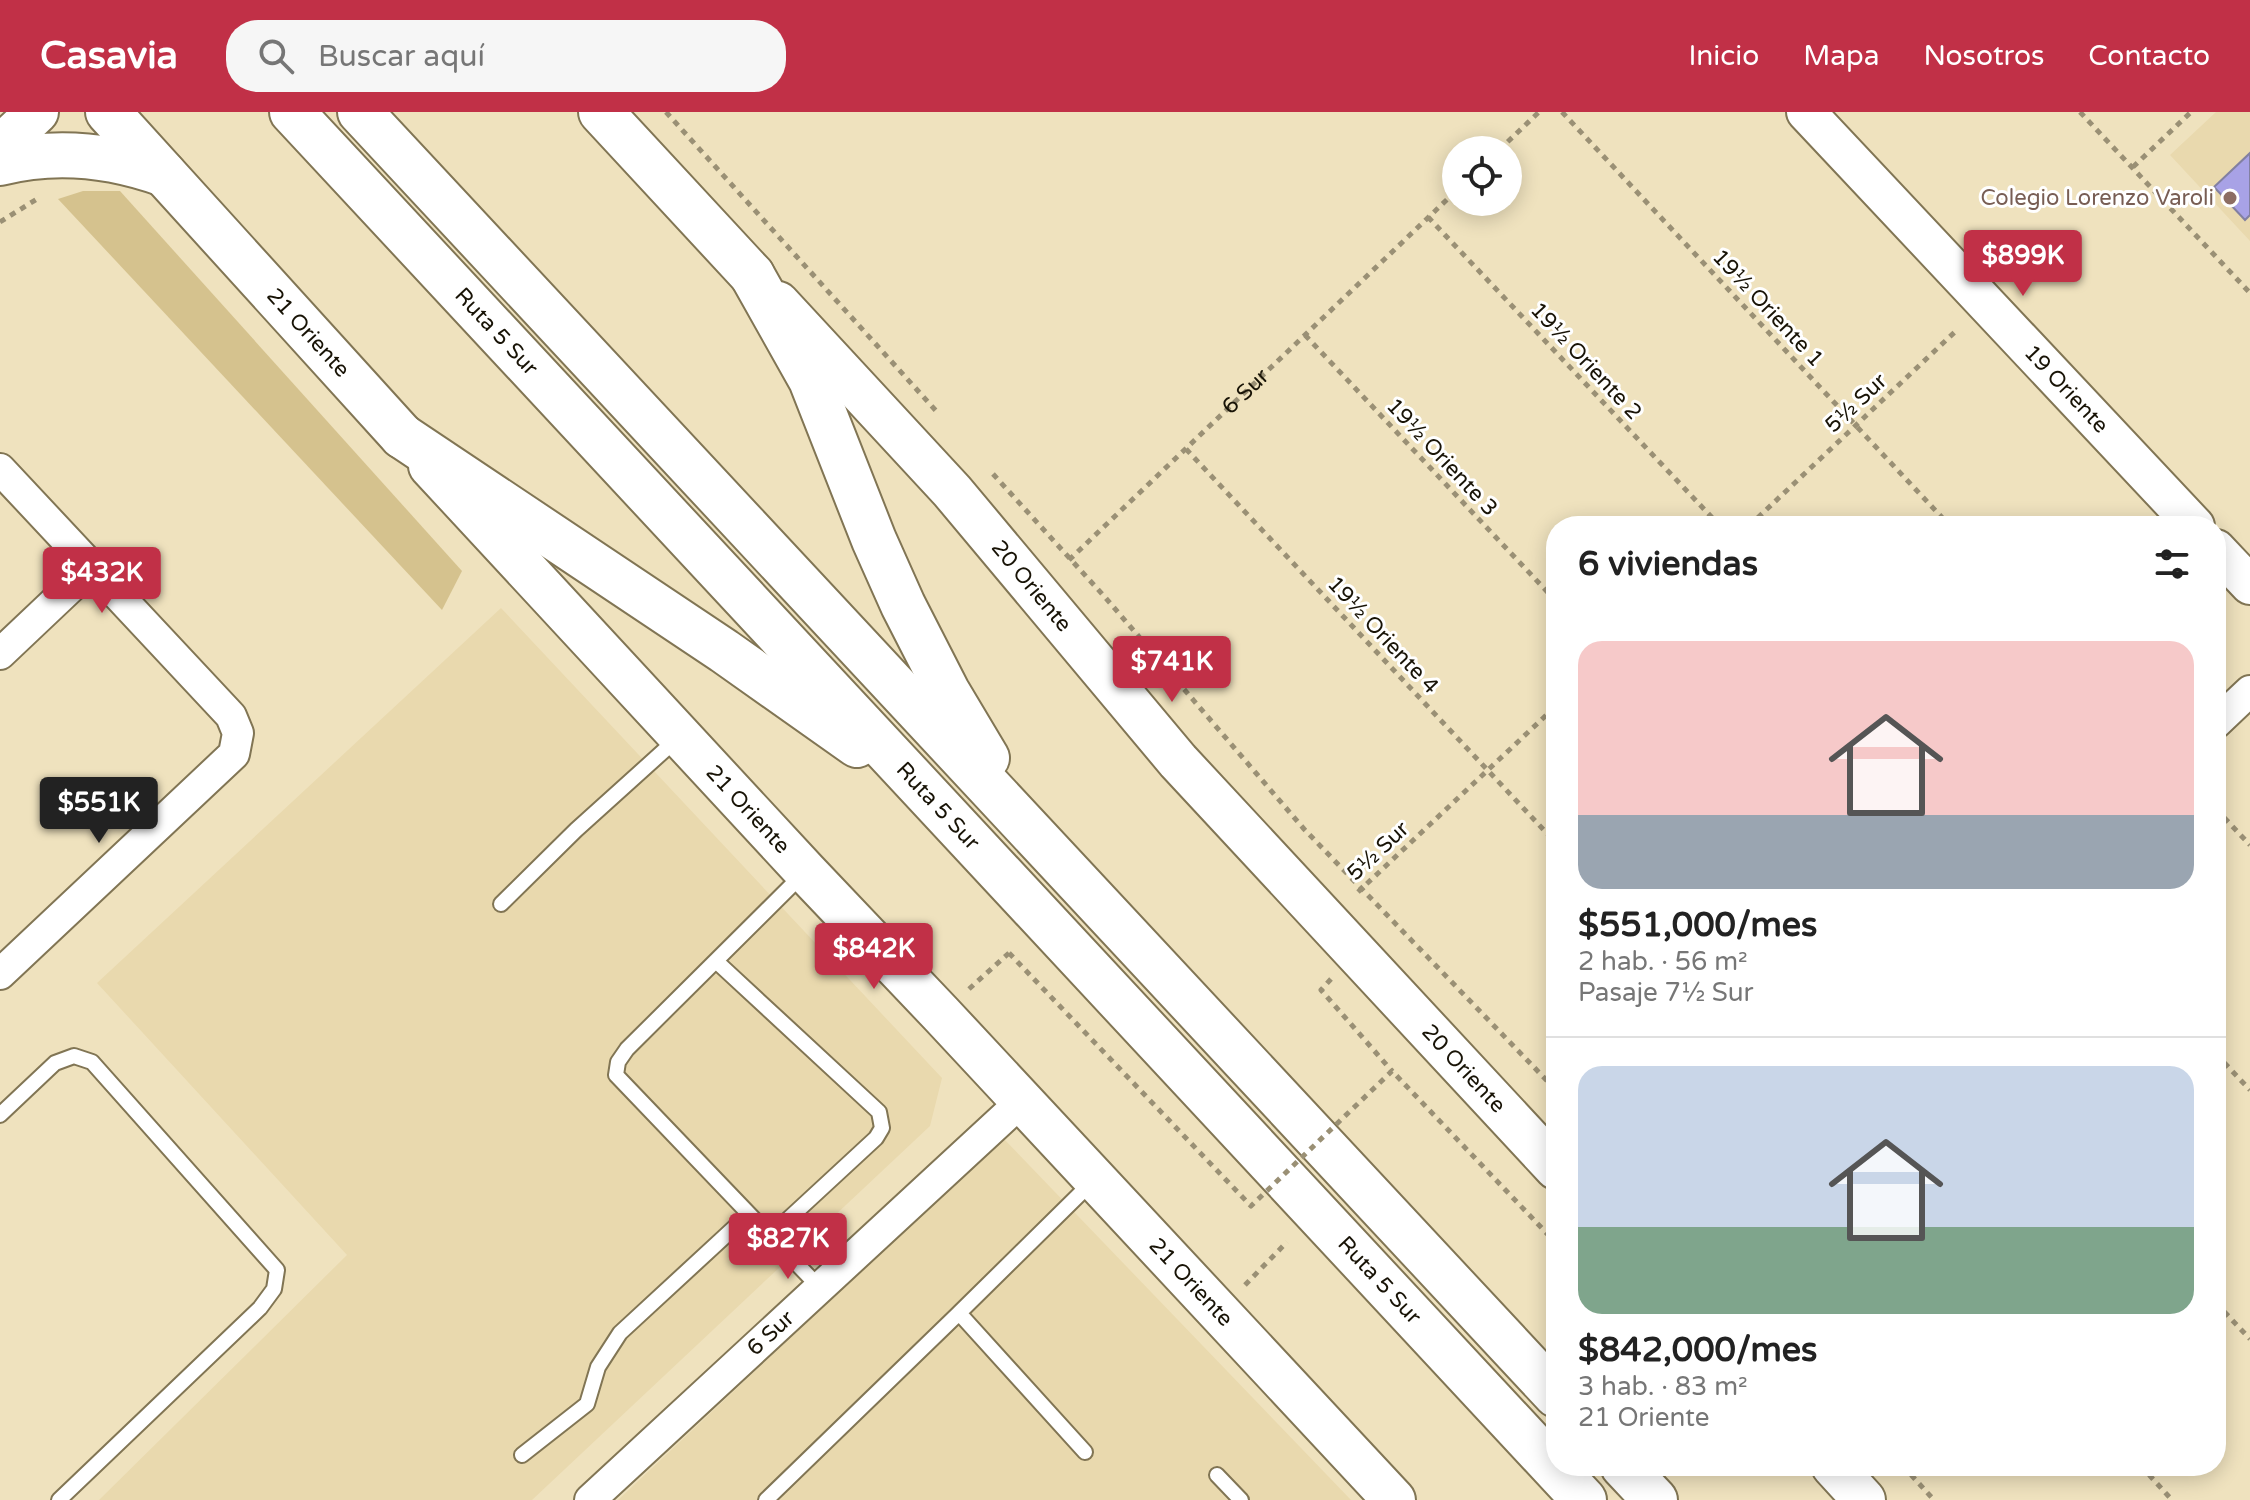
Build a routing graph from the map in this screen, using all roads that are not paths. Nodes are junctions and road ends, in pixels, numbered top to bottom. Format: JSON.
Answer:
{"nodes":[{"id":1,"x":37,"y":112,"type":"edge"},
{"id":2,"x":108,"y":112,"type":"edge"},
{"id":3,"x":292,"y":112,"type":"edge"},
{"id":4,"x":360,"y":112,"type":"edge"},
{"id":5,"x":601,"y":112,"type":"edge"},
{"id":6,"x":1806,"y":112,"type":"edge"},
{"id":7,"x":0,"y":147,"type":"edge"},
{"id":8,"x":0,"y":163,"type":"edge"},
{"id":9,"x":164,"y":174,"type":"junction"},
{"id":10,"x":752,"y":275,"type":"junction"},
{"id":11,"x":402,"y":436,"type":"junction"},
{"id":12,"x":0,"y":469,"type":"edge"},
{"id":13,"x":2186,"y":516,"type":"edge"},
{"id":14,"x":2226,"y":560,"type":"edge"},
{"id":15,"x":93,"y":566,"type":"junction"},
{"id":16,"x":2250,"y":585,"type":"edge"},
{"id":17,"x":0,"y":654,"type":"edge"},
{"id":18,"x":2250,"y":691,"type":"edge"},
{"id":19,"x":2226,"y":714,"type":"edge"},
{"id":20,"x":682,"y":735,"type":"junction"},
{"id":21,"x":952,"y":820,"type":"junction"},
{"id":22,"x":1034,"y":835,"type":"junction"},
{"id":23,"x":806,"y":872,"type":"junction"},
{"id":24,"x":501,"y":904,"type":"dead end"},
{"id":25,"x":717,"y":962,"type":"junction"},
{"id":26,"x":0,"y":974,"type":"edge"},
{"id":27,"x":1022,"y":1101,"type":"junction"},
{"id":28,"x":0,"y":1115,"type":"edge"},
{"id":29,"x":1546,"y":1157,"type":"edge"},
{"id":30,"x":1095,"y":1179,"type":"junction"},
{"id":31,"x":749,"y":1214,"type":"junction"},
{"id":32,"x":770,"y":1236,"type":"junction"},
{"id":33,"x":820,"y":1288,"type":"junction"},
{"id":34,"x":959,"y":1313,"type":"junction"},
{"id":35,"x":1546,"y":1384,"type":"edge"},
{"id":36,"x":1085,"y":1452,"type":"dead end"},
{"id":37,"x":522,"y":1455,"type":"dead end"},
{"id":38,"x":1546,"y":1459,"type":"edge"},
{"id":39,"x":1217,"y":1475,"type":"dead end"},
{"id":40,"x":1562,"y":1476,"type":"edge"},
{"id":41,"x":1632,"y":1476,"type":"edge"},
{"id":42,"x":1842,"y":1476,"type":"edge"},
{"id":43,"x":59,"y":1500,"type":"edge"},
{"id":44,"x":590,"y":1500,"type":"edge"},
{"id":45,"x":766,"y":1500,"type":"edge"},
{"id":46,"x":1241,"y":1500,"type":"edge"},
{"id":47,"x":1394,"y":1500,"type":"edge"},
{"id":48,"x":1584,"y":1500,"type":"edge"},
{"id":49,"x":1655,"y":1500,"type":"edge"},
{"id":50,"x":1864,"y":1500,"type":"edge"}],
"edges":[{"from":1,"to":7,"type":"main road"},
{"from":2,"to":9,"type":"main road","name":"21 Oriente"},
{"from":3,"to":21,"type":"main road","name":"Ruta 5 Sur"},
{"from":4,"to":22,"type":"main road"},
{"from":5,"to":10,"type":"main road","name":"20 Oriente"},
{"from":6,"to":13,"type":"street","name":"19 Oriente"},
{"from":8,"to":9,"type":"main road"},
{"from":9,"to":11,"type":"main road","name":"21 Oriente"},
{"from":10,"to":22,"type":"main road"},
{"from":10,"to":29,"type":"main road","name":"20 Oriente"},
{"from":11,"to":20,"type":"main road","name":"21 Oriente"},
{"from":11,"to":21,"type":"main road"},
{"from":12,"to":15,"type":"street"},
{"from":14,"to":16,"type":"street"},
{"from":15,"to":17,"type":"street"},
{"from":15,"to":26,"type":"street"},
{"from":18,"to":19,"type":"street"},
{"from":20,"to":23,"type":"main road","name":"21 Oriente"},
{"from":20,"to":24,"type":"lane"},
{"from":21,"to":38,"type":"main road","name":"Ruta 5 Sur"},
{"from":22,"to":35,"type":"main road"},
{"from":23,"to":25,"type":"lane"},
{"from":23,"to":27,"type":"main road","name":"21 Oriente"},
{"from":25,"to":31,"type":"lane"},
{"from":25,"to":32,"type":"lane"},
{"from":27,"to":30,"type":"main road","name":"21 Oriente"},
{"from":27,"to":33,"type":"street","name":"6 Sur"},
{"from":28,"to":43,"type":"lane"},
{"from":30,"to":34,"type":"lane"},
{"from":30,"to":47,"type":"main road","name":"21 Oriente"},
{"from":31,"to":32,"type":"lane"},
{"from":31,"to":37,"type":"lane"},
{"from":32,"to":33,"type":"lane"},
{"from":33,"to":44,"type":"street","name":"6 Sur"},
{"from":34,"to":36,"type":"lane"},
{"from":34,"to":45,"type":"lane"},
{"from":39,"to":46,"type":"lane"},
{"from":40,"to":48,"type":"main road","name":"Ruta 5 Sur"},
{"from":41,"to":49,"type":"main road"},
{"from":42,"to":50,"type":"main road"}]}
